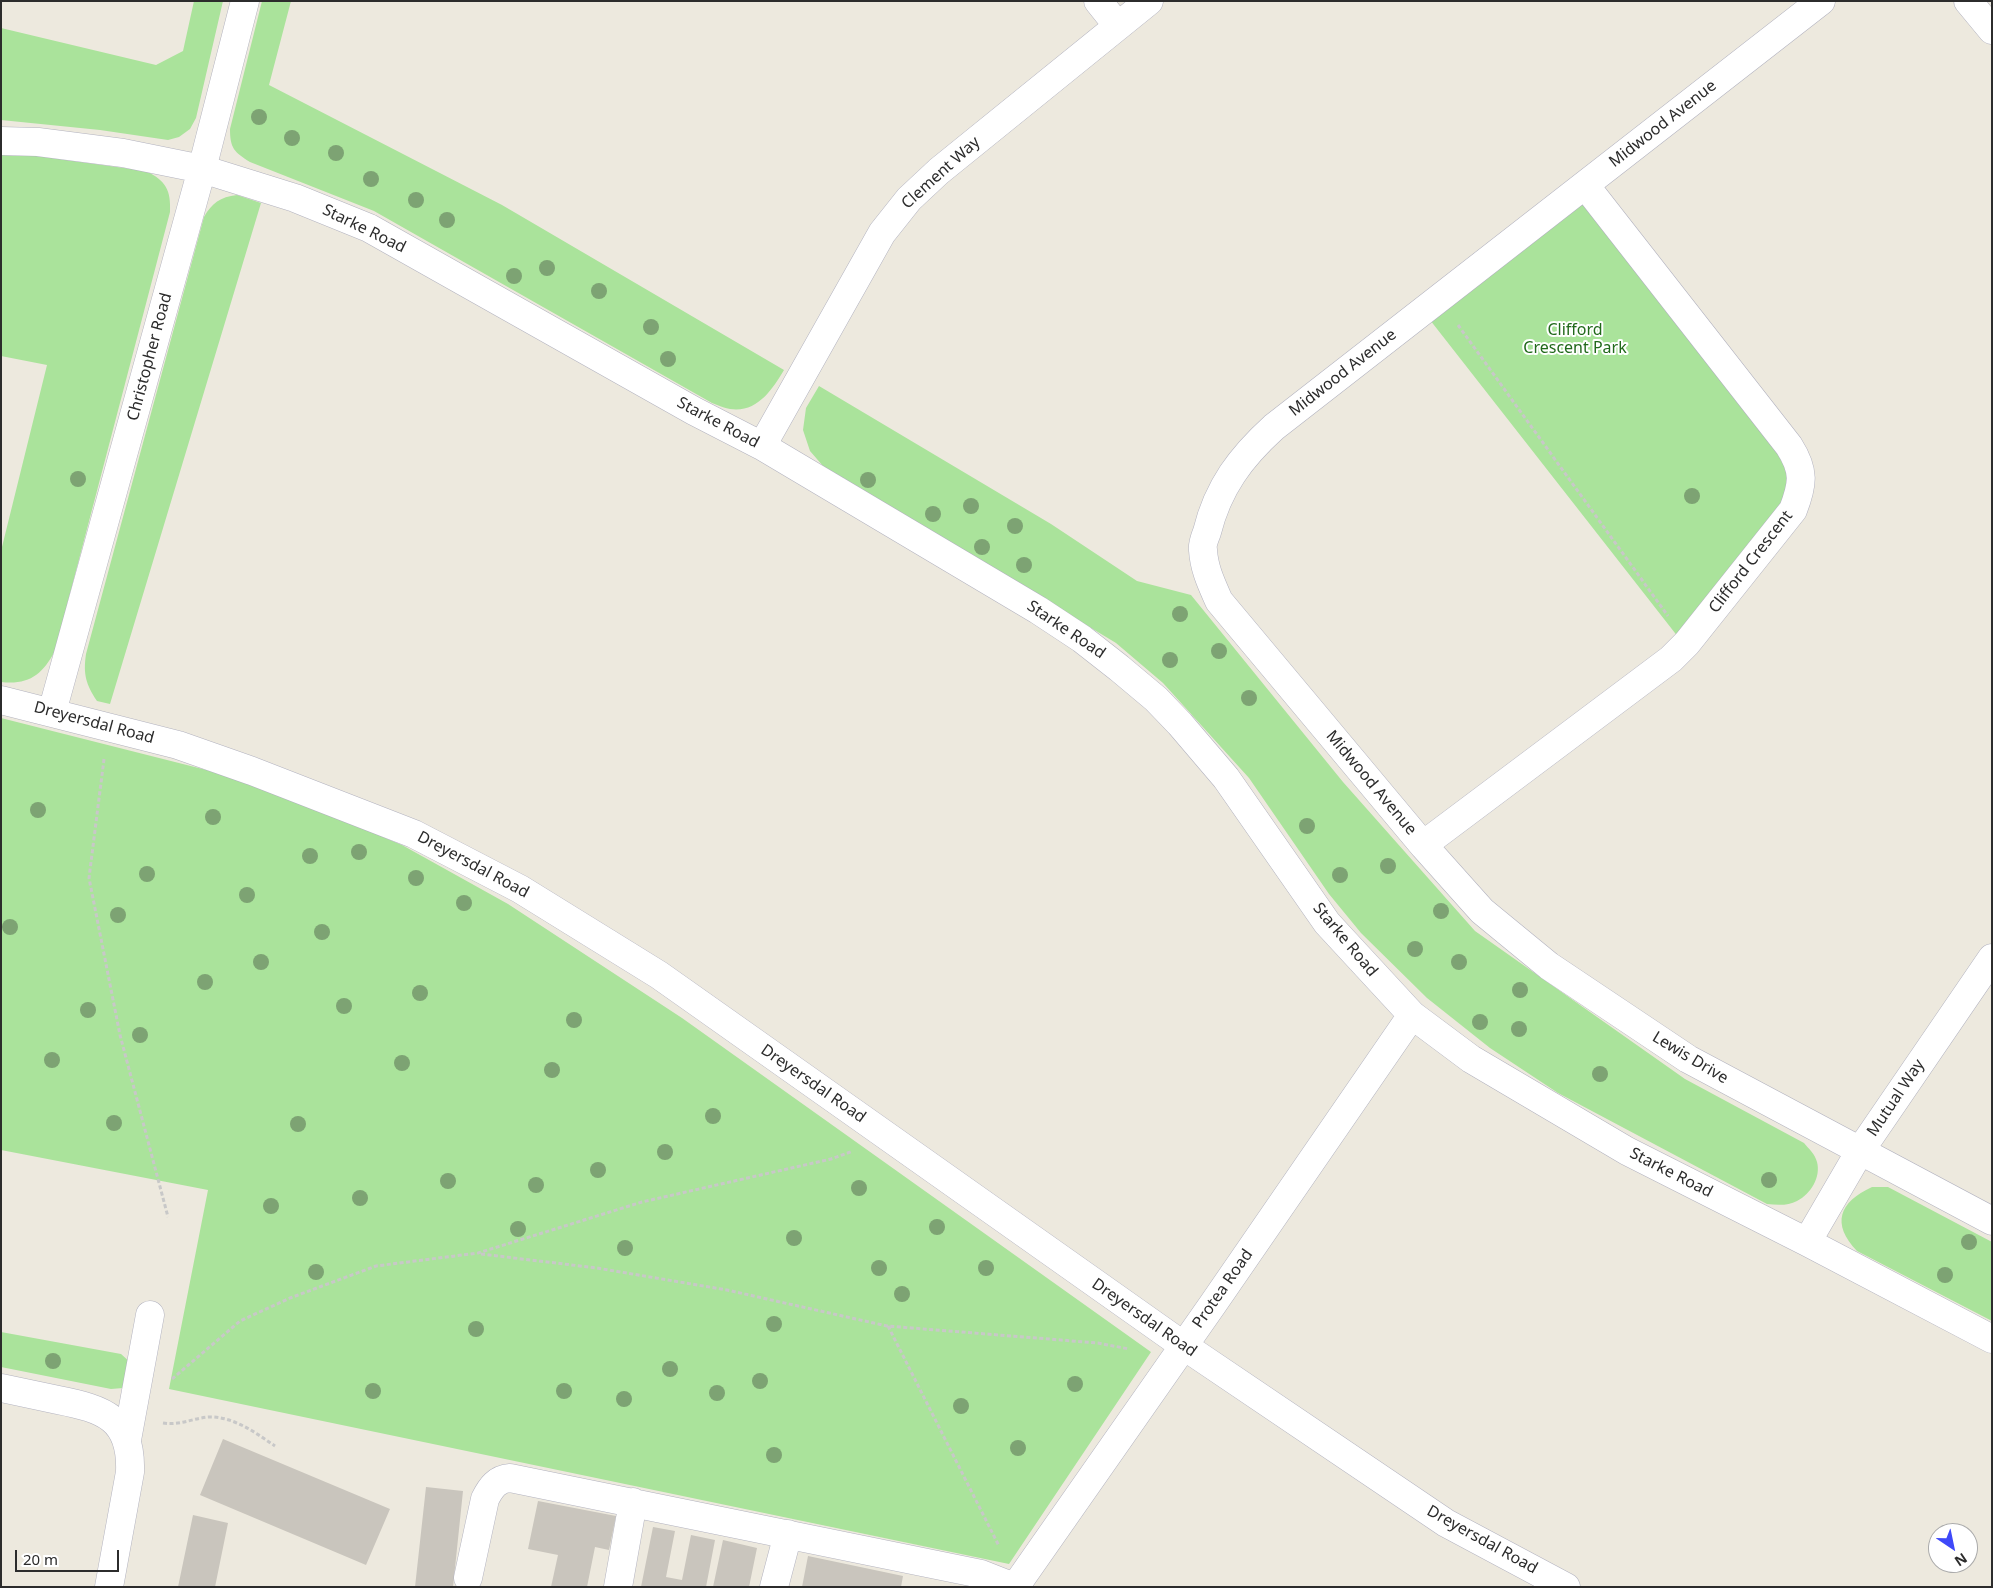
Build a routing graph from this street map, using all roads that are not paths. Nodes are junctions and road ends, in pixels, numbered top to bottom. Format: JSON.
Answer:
{"nodes":[{"id":1,"x":245,"y":1,"type":"edge"},
{"id":2,"x":1098,"y":1,"type":"edge"},
{"id":3,"x":1149,"y":1,"type":"edge"},
{"id":4,"x":1821,"y":1,"type":"edge"},
{"id":5,"x":1968,"y":1,"type":"edge"},
{"id":6,"x":1118,"y":26,"type":"junction"},
{"id":7,"x":1992,"y":30,"type":"edge"},
{"id":8,"x":1,"y":141,"type":"edge"},
{"id":9,"x":202,"y":168,"type":"junction"},
{"id":10,"x":1585,"y":184,"type":"junction"},
{"id":11,"x":762,"y":446,"type":"junction"},
{"id":12,"x":1,"y":700,"type":"edge"},
{"id":13,"x":52,"y":712,"type":"junction"},
{"id":14,"x":1423,"y":845,"type":"junction"},
{"id":15,"x":1992,"y":958,"type":"edge"},
{"id":16,"x":1412,"y":1015,"type":"junction"},
{"id":17,"x":1860,"y":1151,"type":"junction"},
{"id":18,"x":1992,"y":1221,"type":"edge"},
{"id":19,"x":1807,"y":1242,"type":"junction"},
{"id":20,"x":150,"y":1315,"type":"dead end"},
{"id":21,"x":1992,"y":1339,"type":"edge"},
{"id":22,"x":1184,"y":1346,"type":"junction"},
{"id":23,"x":1,"y":1388,"type":"edge"},
{"id":24,"x":129,"y":1429,"type":"junction"},
{"id":25,"x":633,"y":1502,"type":"junction"},
{"id":26,"x":788,"y":1534,"type":"junction"},
{"id":27,"x":468,"y":1578,"type":"dead end"},
{"id":28,"x":109,"y":1587,"type":"edge"},
{"id":29,"x":618,"y":1587,"type":"edge"},
{"id":30,"x":774,"y":1587,"type":"edge"},
{"id":31,"x":1015,"y":1587,"type":"edge"},
{"id":32,"x":1566,"y":1587,"type":"edge"}],
"edges":[{"from":1,"to":9,"type":"street","name":"Christopher Road"},
{"from":2,"to":6,"type":"street"},
{"from":3,"to":6,"type":"street","name":"Clement Way"},
{"from":4,"to":10,"type":"street","name":"Midwood Avenue"},
{"from":5,"to":7,"type":"street"},
{"from":6,"to":11,"type":"street","name":"Clement Way"},
{"from":8,"to":9,"type":"street","name":"Starke Road"},
{"from":9,"to":11,"type":"street","name":"Starke Road"},
{"from":9,"to":13,"type":"street","name":"Christopher Road"},
{"from":10,"to":14,"type":"street","name":"Clifford Crescent"},
{"from":10,"to":14,"type":"street","name":"Midwood Avenue"},
{"from":11,"to":16,"type":"street","name":"Starke Road"},
{"from":12,"to":13,"type":"street","name":"Dreyersdal Road"},
{"from":13,"to":22,"type":"street","name":"Dreyersdal Road"},
{"from":14,"to":17,"type":"street","name":"Lewis Drive"},
{"from":15,"to":17,"type":"street","name":"Mutual Way"},
{"from":16,"to":19,"type":"street","name":"Starke Road"},
{"from":16,"to":22,"type":"street","name":"Protea Road"},
{"from":17,"to":18,"type":"street","name":"Lewis Drive"},
{"from":17,"to":19,"type":"street","name":"Mutual Way"},
{"from":19,"to":21,"type":"street","name":"Starke Road"},
{"from":20,"to":24,"type":"street"},
{"from":22,"to":31,"type":"street","name":"Protea Road"},
{"from":22,"to":32,"type":"street","name":"Dreyersdal Road"},
{"from":23,"to":24,"type":"street"},
{"from":24,"to":28,"type":"street"},
{"from":25,"to":26,"type":"street"},
{"from":25,"to":27,"type":"street"},
{"from":25,"to":29,"type":"street"},
{"from":26,"to":30,"type":"street"},
{"from":26,"to":31,"type":"street"}]}
